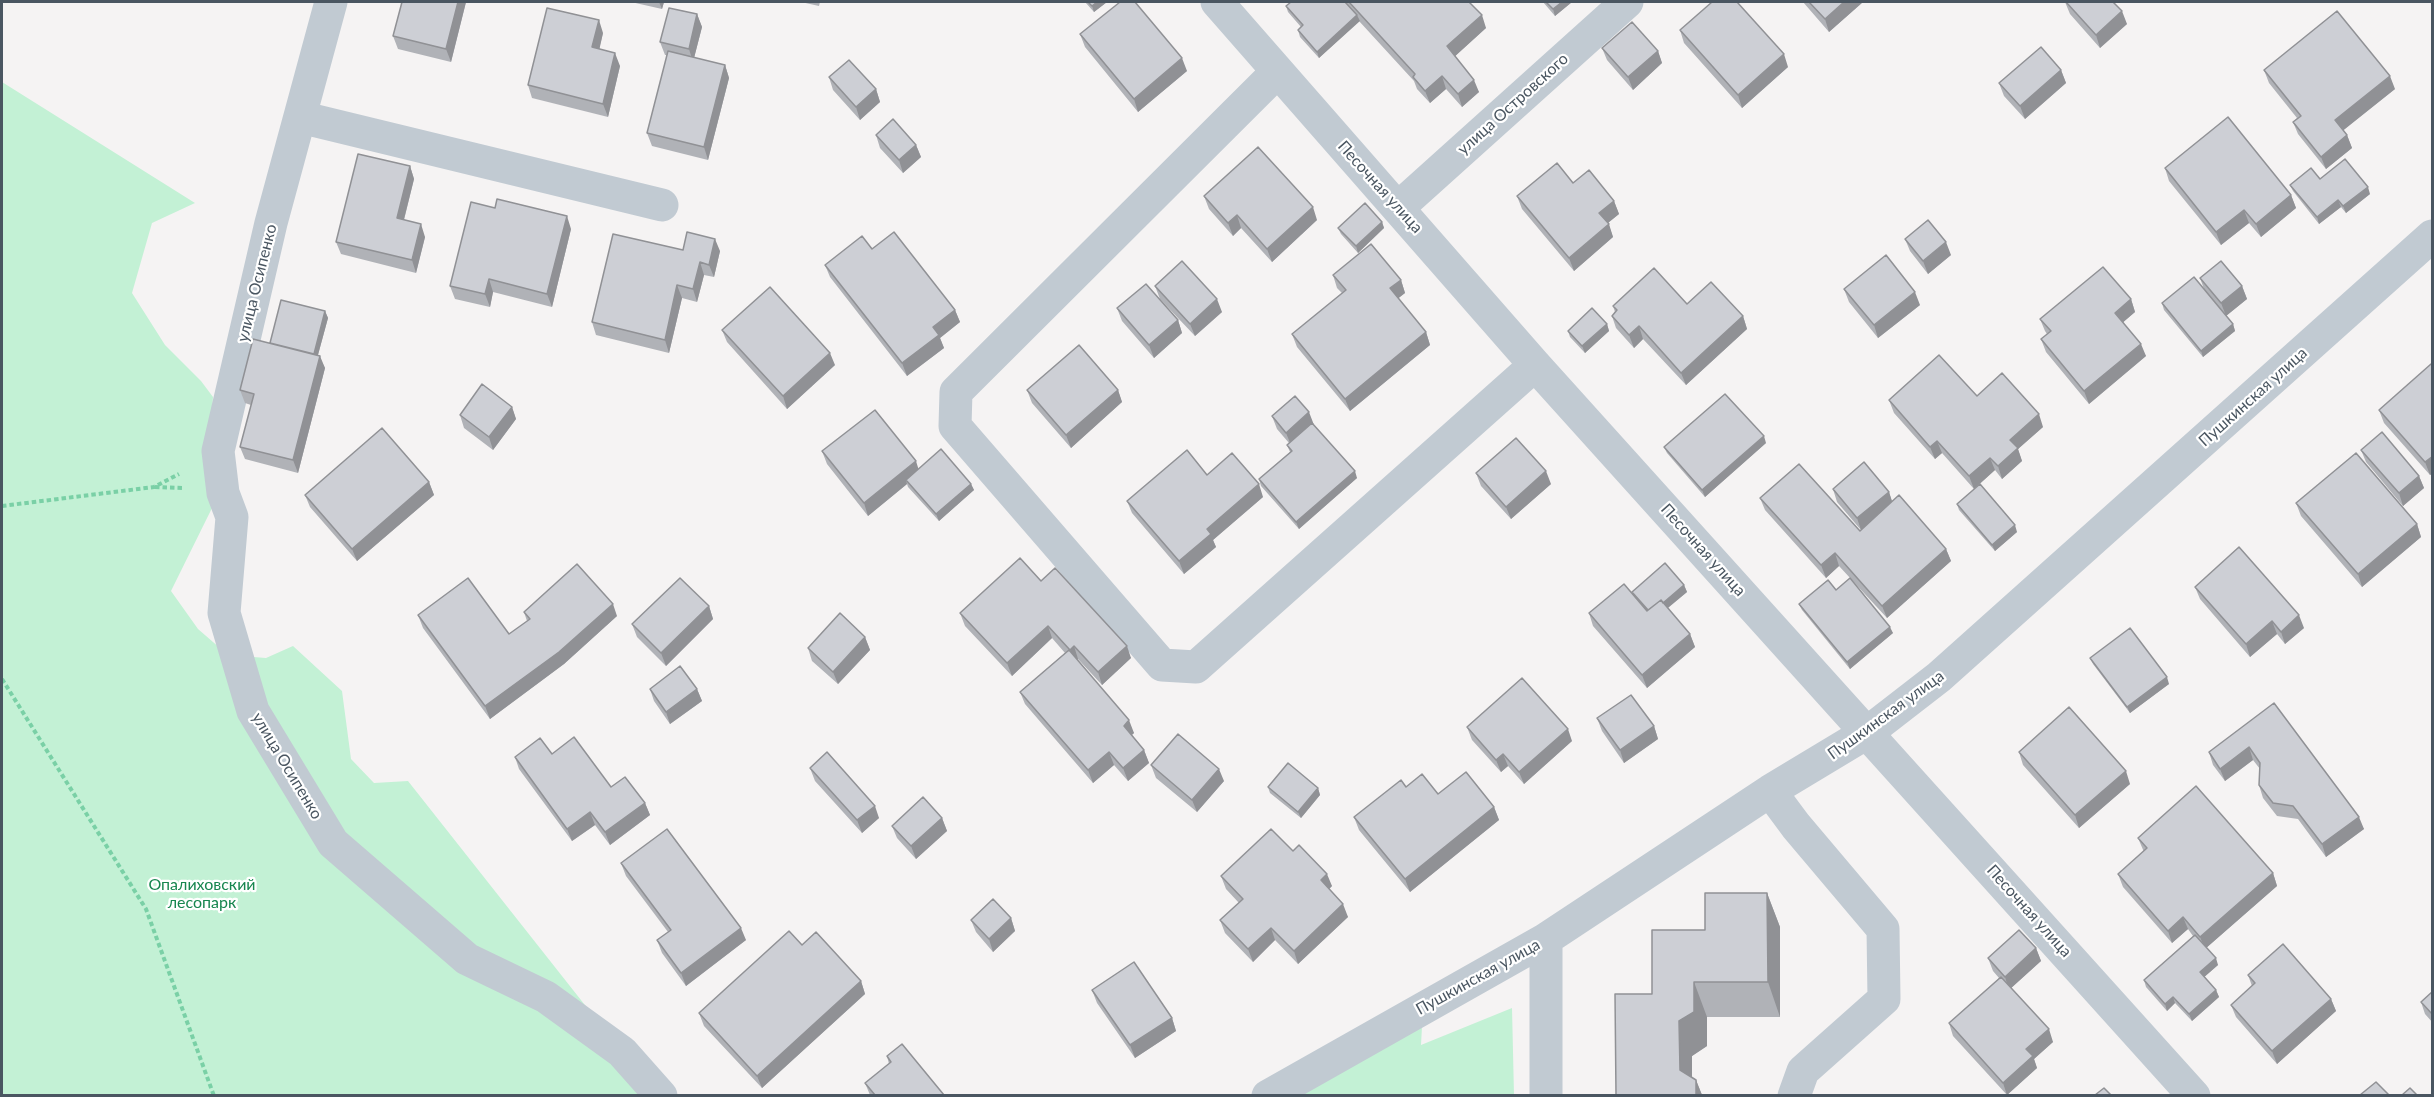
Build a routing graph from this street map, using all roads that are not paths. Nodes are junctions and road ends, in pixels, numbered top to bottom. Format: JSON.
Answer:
{"nodes":[{"id":1,"x":331,"y":2,"type":"edge"},
{"id":2,"x":1217,"y":2,"type":"edge"},
{"id":3,"x":1627,"y":2,"type":"edge"},
{"id":4,"x":1277,"y":72,"type":"junction"},
{"id":5,"x":300,"y":117,"type":"junction"},
{"id":6,"x":662,"y":205,"type":"dead end"},
{"id":7,"x":1399,"y":207,"type":"junction"},
{"id":8,"x":2433,"y":237,"type":"edge"},
{"id":9,"x":1535,"y":365,"type":"junction"},
{"id":10,"x":1868,"y":732,"type":"junction"},
{"id":11,"x":1770,"y":791,"type":"junction"},
{"id":12,"x":1546,"y":939,"type":"junction"},
{"id":13,"x":661,"y":1095,"type":"edge"},
{"id":14,"x":1268,"y":1095,"type":"edge"},
{"id":15,"x":1546,"y":1095,"type":"edge"},
{"id":16,"x":1794,"y":1095,"type":"edge"},
{"id":17,"x":2194,"y":1095,"type":"edge"}],
"edges":[{"from":1,"to":5,"type":"street","name":"улица Осипенко"},
{"from":2,"to":4,"type":"street","name":"Песочная улица"},
{"from":3,"to":7,"type":"street","name":"улица Островского"},
{"from":4,"to":7,"type":"street","name":"Песочная улица"},
{"from":4,"to":9,"type":"street"},
{"from":5,"to":6,"type":"street"},
{"from":5,"to":13,"type":"street","name":"улица Осипенко"},
{"from":7,"to":9,"type":"street","name":"Песочная улица"},
{"from":8,"to":10,"type":"street","name":"Пушкинская улица"},
{"from":9,"to":10,"type":"street","name":"Песочная улица"},
{"from":10,"to":11,"type":"street","name":"Пушкинская улица"},
{"from":10,"to":17,"type":"street","name":"Песочная улица"},
{"from":11,"to":12,"type":"street","name":"Пушкинская улица"},
{"from":11,"to":16,"type":"street"},
{"from":12,"to":14,"type":"street","name":"Пушкинская улица"},
{"from":12,"to":15,"type":"street"}]}
